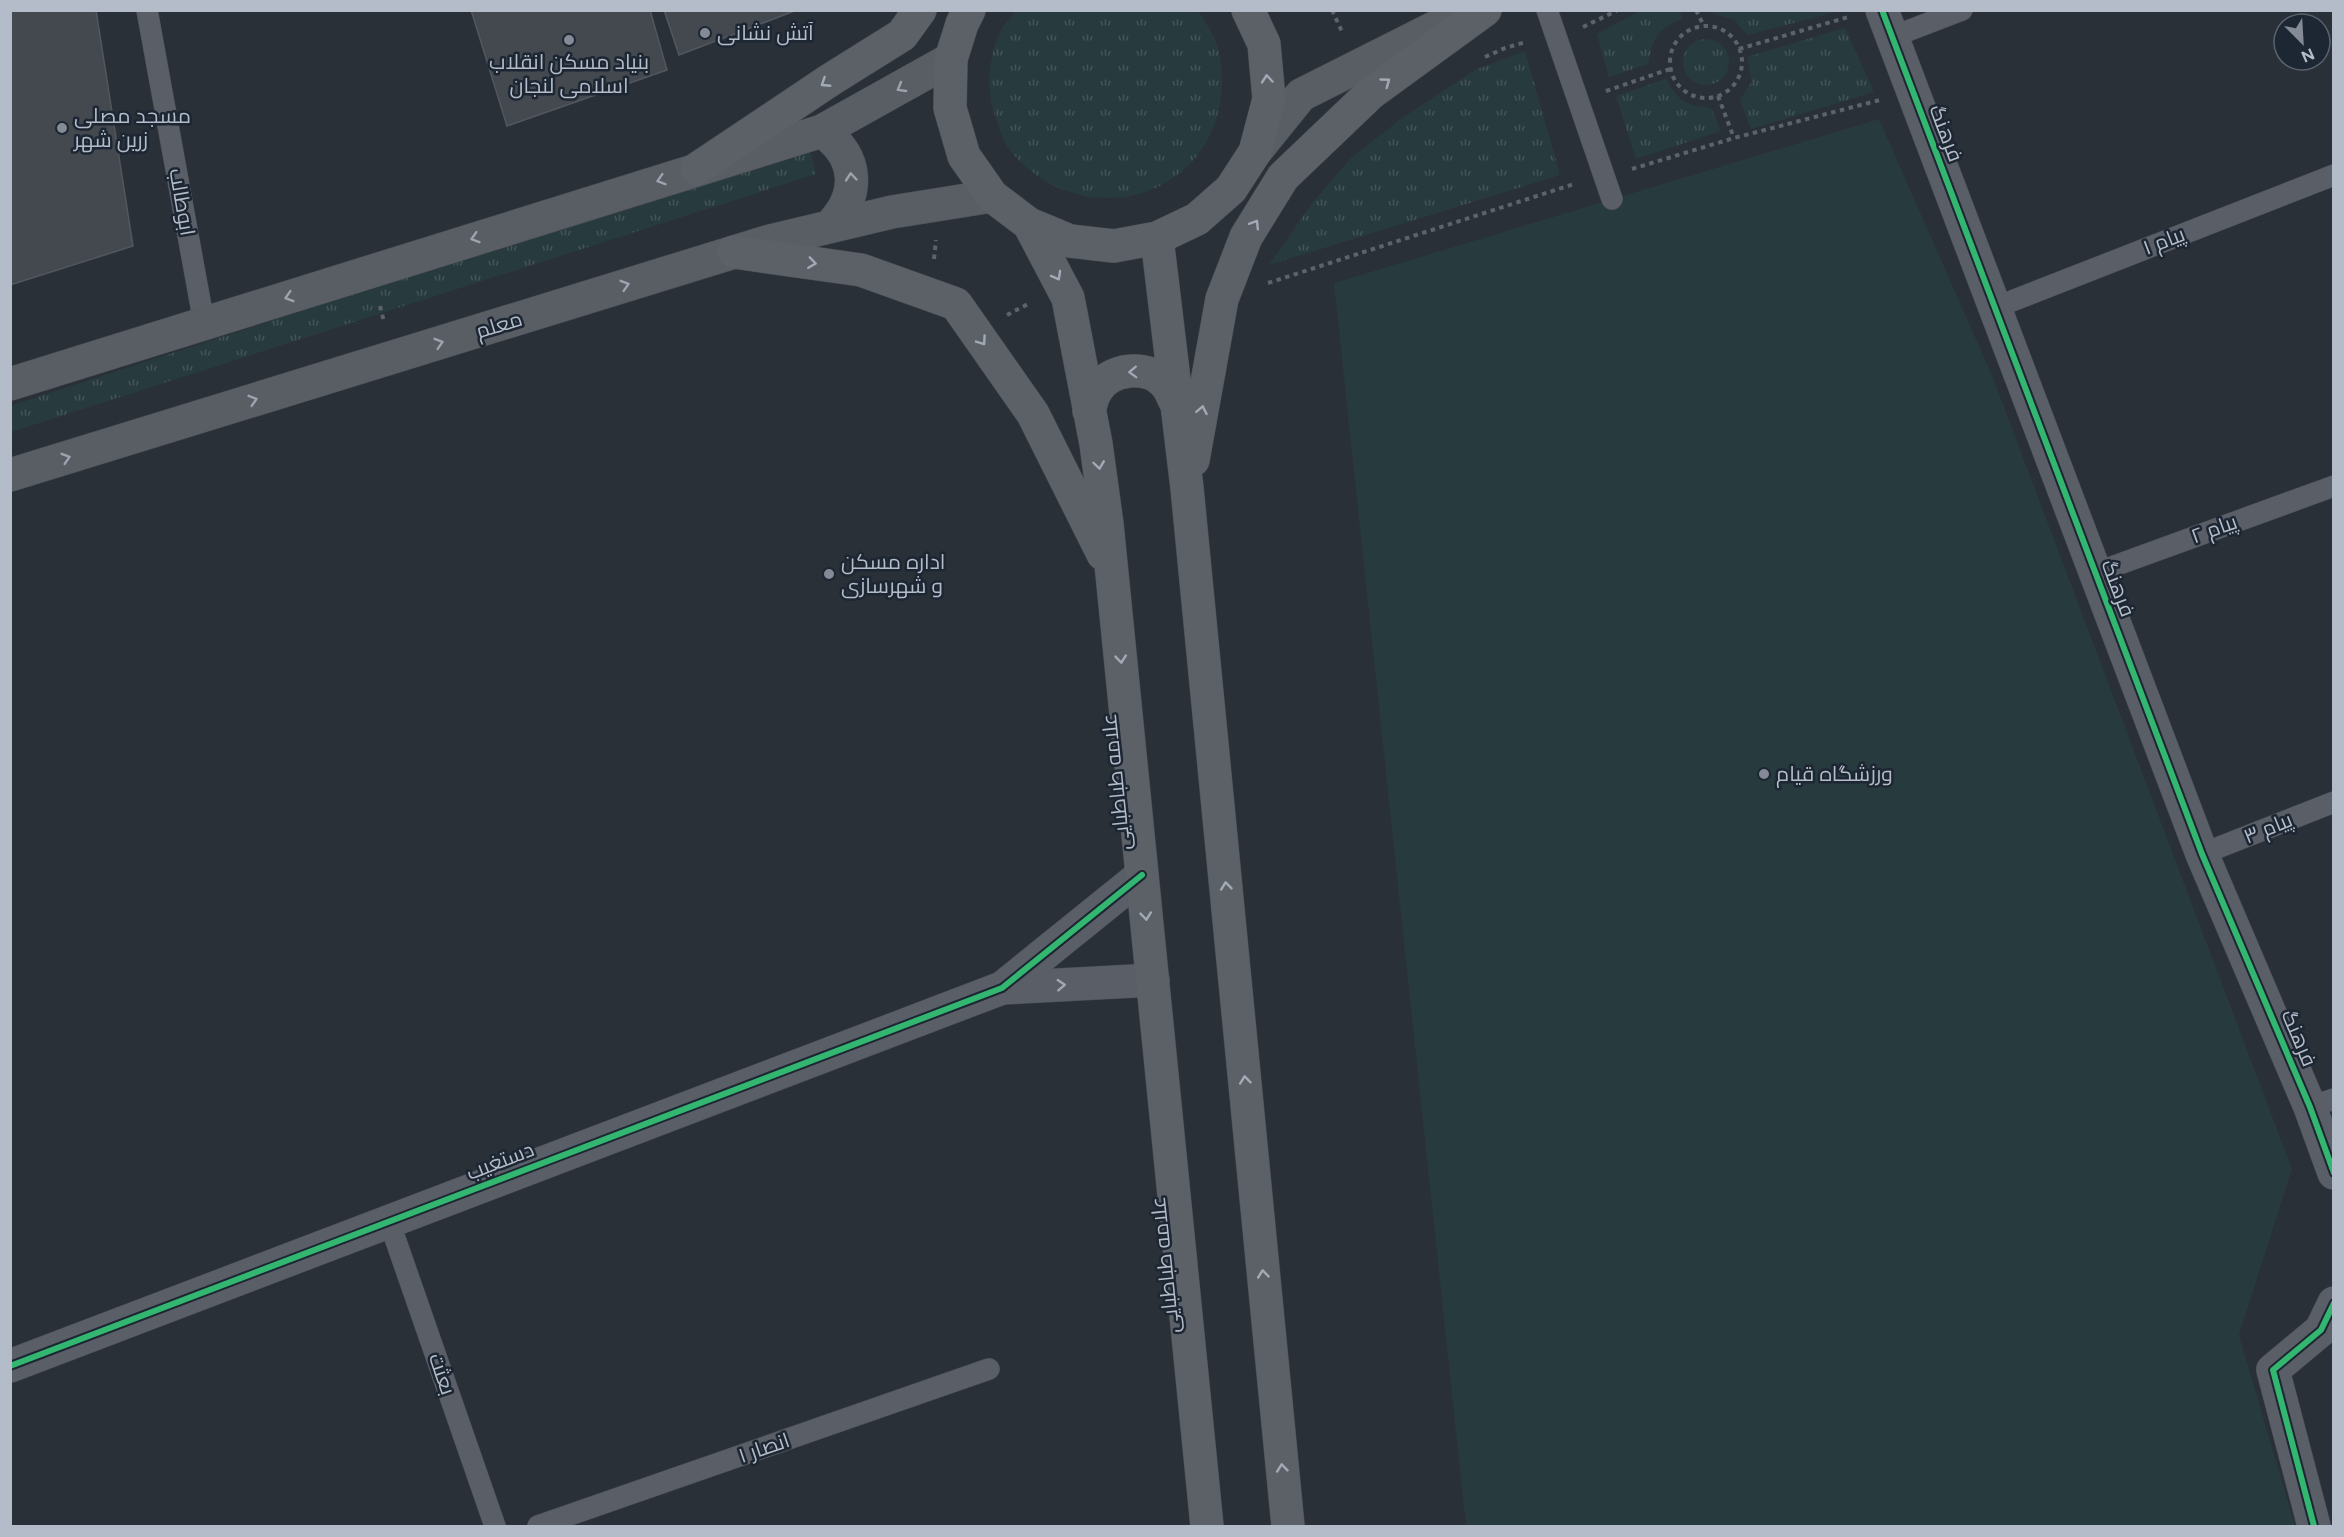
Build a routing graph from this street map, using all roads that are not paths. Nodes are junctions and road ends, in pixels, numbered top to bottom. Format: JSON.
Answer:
{"nodes":[{"id":1,"x":147,"y":10,"type":"edge"},
{"id":2,"x":920,"y":10,"type":"edge"},
{"id":3,"x":969,"y":10,"type":"edge"},
{"id":4,"x":1248,"y":10,"type":"edge"},
{"id":5,"x":1478,"y":10,"type":"edge"},
{"id":6,"x":1485,"y":10,"type":"edge"},
{"id":7,"x":1547,"y":10,"type":"edge"},
{"id":8,"x":1962,"y":10,"type":"edge"},
{"id":9,"x":1887,"y":24,"type":"edge"},
{"id":10,"x":951,"y":59,"type":"junction"},
{"id":11,"x":822,"y":131,"type":"junction"},
{"id":12,"x":1255,"y":152,"type":"junction"},
{"id":13,"x":697,"y":169,"type":"junction"},
{"id":14,"x":2334,"y":175,"type":"edge"},
{"id":15,"x":992,"y":196,"type":"junction"},
{"id":16,"x":1612,"y":199,"type":"dead end"},
{"id":17,"x":1029,"y":224,"type":"junction"},
{"id":18,"x":830,"y":227,"type":"junction"},
{"id":19,"x":1157,"y":238,"type":"junction"},
{"id":20,"x":734,"y":252,"type":"junction"},
{"id":21,"x":1994,"y":308,"type":"junction"},
{"id":22,"x":204,"y":323,"type":"junction"},
{"id":23,"x":10,"y":384,"type":"edge"},
{"id":24,"x":1176,"y":403,"type":"junction"},
{"id":25,"x":1089,"y":411,"type":"junction"},
{"id":26,"x":10,"y":475,"type":"edge"},
{"id":27,"x":2334,"y":486,"type":"edge"},
{"id":28,"x":1187,"y":488,"type":"junction"},
{"id":29,"x":1113,"y":573,"type":"junction"},
{"id":30,"x":2095,"y":573,"type":"junction"},
{"id":31,"x":2334,"y":802,"type":"edge"},
{"id":32,"x":2202,"y":854,"type":"junction"},
{"id":33,"x":1142,"y":875,"type":"junction"},
{"id":34,"x":1153,"y":980,"type":"junction"},
{"id":35,"x":1002,"y":987,"type":"junction"},
{"id":36,"x":2322,"y":1103,"type":"edge"},
{"id":37,"x":2334,"y":1173,"type":"edge"},
{"id":38,"x":389,"y":1221,"type":"junction"},
{"id":39,"x":2334,"y":1303,"type":"edge"},
{"id":40,"x":10,"y":1366,"type":"edge"},
{"id":41,"x":989,"y":1369,"type":"dead end"},
{"id":42,"x":495,"y":1527,"type":"edge"},
{"id":43,"x":538,"y":1527,"type":"edge"},
{"id":44,"x":1207,"y":1527,"type":"edge"},
{"id":45,"x":1288,"y":1527,"type":"edge"},
{"id":46,"x":2314,"y":1527,"type":"edge"}],
"edges":[{"from":1,"to":22,"type":"lane","name":"ابوطالب"},
{"from":2,"to":13,"type":"main road","one_way":true},
{"from":3,"to":10,"type":"main road"},
{"from":12,"to":4,"type":"main road","one_way":true},
{"from":5,"to":12,"type":"main road"},
{"from":28,"to":6,"type":"main road","one_way":true},
{"from":7,"to":16,"type":"lane"},
{"from":8,"to":9,"type":"lane"},
{"from":9,"to":21,"type":"street","name":"فرهنگ"},
{"from":10,"to":11,"type":"main road","one_way":true},
{"from":10,"to":15,"type":"main road"},
{"from":11,"to":13,"type":"main road"},
{"from":18,"to":11,"type":"main road","one_way":true},
{"from":12,"to":19,"type":"main road"},
{"from":13,"to":22,"type":"main road","one_way":true},
{"from":14,"to":21,"type":"lane","name":"پیام ۱"},
{"from":15,"to":17,"type":"main road"},
{"from":15,"to":18,"type":"main road","name":"معلم"},
{"from":17,"to":19,"type":"main road"},
{"from":17,"to":25,"type":"main road","name":"علامه طباطبایی","one_way":true},
{"from":18,"to":20,"type":"main road","name":"معلم"},
{"from":19,"to":24,"type":"main road"},
{"from":26,"to":20,"type":"main road","name":"معلم","one_way":true},
{"from":20,"to":29,"type":"main road","one_way":true},
{"from":21,"to":30,"type":"street","name":"فرهنگ"},
{"from":22,"to":23,"type":"main road"},
{"from":24,"to":25,"type":"main road","one_way":true},
{"from":24,"to":28,"type":"main road"},
{"from":25,"to":29,"type":"main road","name":"علامه طباطبایی","one_way":true},
{"from":27,"to":30,"type":"lane","name":"پیام ۲"},
{"from":45,"to":28,"type":"main road","one_way":true},
{"from":29,"to":33,"type":"main road","name":"علامه طباطبایی","one_way":true},
{"from":30,"to":32,"type":"street","name":"فرهنگ"},
{"from":31,"to":32,"type":"lane","name":"پیام ۳"},
{"from":32,"to":36,"type":"street","name":"فرهنگ"},
{"from":33,"to":34,"type":"main road","name":"علامه طباطبایی","one_way":true},
{"from":33,"to":35,"type":"street"},
{"from":35,"to":34,"type":"street","one_way":true},
{"from":34,"to":44,"type":"main road","name":"علامه طباطبایی"},
{"from":35,"to":38,"type":"street","name":"دستغیب"},
{"from":36,"to":37,"type":"street","name":"فرهنگ"},
{"from":38,"to":40,"type":"street","name":"دستغیب"},
{"from":38,"to":42,"type":"lane","name":"بعثت"},
{"from":39,"to":46,"type":"street"},
{"from":41,"to":43,"type":"lane","name":"انصار ۱"}]}
